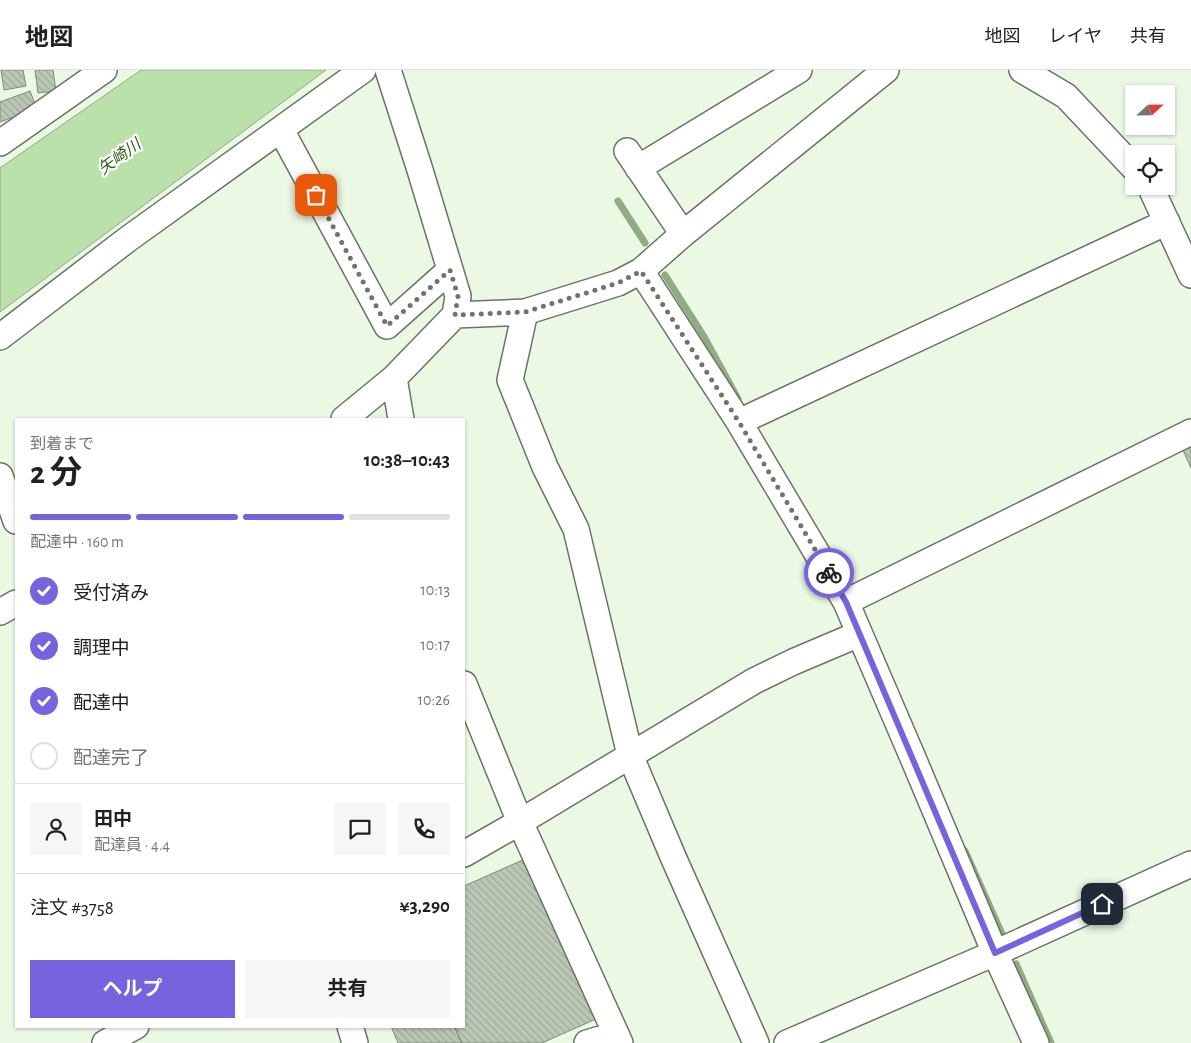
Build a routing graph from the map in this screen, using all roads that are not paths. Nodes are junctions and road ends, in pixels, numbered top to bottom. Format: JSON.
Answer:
{"nodes":[{"id":1,"x":104,"y":70,"type":"edge"},
{"id":2,"x":363,"y":70,"type":"edge"},
{"id":3,"x":388,"y":70,"type":"edge"},
{"id":4,"x":798,"y":70,"type":"edge"},
{"id":5,"x":886,"y":70,"type":"edge"},
{"id":6,"x":1022,"y":70,"type":"edge"},
{"id":7,"x":281,"y":130,"type":"junction"},
{"id":8,"x":0,"y":143,"type":"edge"},
{"id":9,"x":1125,"y":158,"type":"edge"},
{"id":10,"x":1154,"y":195,"type":"edge"},
{"id":11,"x":1167,"y":222,"type":"junction"},
{"id":12,"x":683,"y":234,"type":"junction"},
{"id":13,"x":450,"y":270,"type":"junction"},
{"id":14,"x":641,"y":271,"type":"junction"},
{"id":15,"x":1191,"y":275,"type":"edge"},
{"id":16,"x":525,"y":312,"type":"junction"},
{"id":17,"x":455,"y":315,"type":"junction"},
{"id":18,"x":0,"y":337,"type":"edge"},
{"id":19,"x":394,"y":378,"type":"junction"},
{"id":20,"x":345,"y":418,"type":"edge"},
{"id":21,"x":401,"y":418,"type":"edge"},
{"id":22,"x":739,"y":422,"type":"junction"},
{"id":23,"x":1191,"y":432,"type":"edge"},
{"id":24,"x":0,"y":476,"type":"edge"},
{"id":25,"x":15,"y":518,"type":"edge"},
{"id":26,"x":846,"y":602,"type":"junction"},
{"id":27,"x":15,"y":604,"type":"edge"},
{"id":28,"x":0,"y":612,"type":"edge"},
{"id":29,"x":860,"y":634,"type":"junction"},
{"id":30,"x":465,"y":686,"type":"edge"},
{"id":31,"x":630,"y":755,"type":"junction"},
{"id":32,"x":520,"y":822,"type":"junction"},
{"id":33,"x":465,"y":853,"type":"edge"},
{"id":34,"x":1191,"y":864,"type":"edge"},
{"id":35,"x":995,"y":953,"type":"junction"},
{"id":36,"x":132,"y":1028,"type":"edge"},
{"id":37,"x":351,"y":1028,"type":"edge"},
{"id":38,"x":618,"y":1039,"type":"edge"},
{"id":39,"x":105,"y":1043,"type":"edge"},
{"id":40,"x":355,"y":1043,"type":"edge"},
{"id":41,"x":587,"y":1043,"type":"edge"},
{"id":42,"x":756,"y":1043,"type":"edge"},
{"id":43,"x":787,"y":1043,"type":"edge"},
{"id":44,"x":1036,"y":1043,"type":"edge"}],
"edges":[{"from":1,"to":8,"type":"street"},
{"from":2,"to":7,"type":"street"},
{"from":3,"to":13,"type":"street"},
{"from":4,"to":12,"type":"street"},
{"from":5,"to":12,"type":"street"},
{"from":6,"to":9,"type":"street"},
{"from":7,"to":13,"type":"street"},
{"from":7,"to":18,"type":"street"},
{"from":10,"to":11,"type":"street"},
{"from":11,"to":15,"type":"street"},
{"from":11,"to":22,"type":"street"},
{"from":12,"to":14,"type":"street"},
{"from":13,"to":17,"type":"street"},
{"from":14,"to":16,"type":"street"},
{"from":14,"to":22,"type":"street"},
{"from":16,"to":17,"type":"street"},
{"from":16,"to":31,"type":"street"},
{"from":17,"to":19,"type":"street"},
{"from":19,"to":20,"type":"street"},
{"from":19,"to":21,"type":"street"},
{"from":22,"to":26,"type":"street"},
{"from":23,"to":26,"type":"street"},
{"from":24,"to":25,"type":"street"},
{"from":26,"to":29,"type":"street"},
{"from":27,"to":28,"type":"street"},
{"from":29,"to":31,"type":"street"},
{"from":29,"to":35,"type":"street"},
{"from":30,"to":32,"type":"street"},
{"from":31,"to":32,"type":"street"},
{"from":31,"to":42,"type":"street"},
{"from":32,"to":33,"type":"street"},
{"from":32,"to":38,"type":"street"},
{"from":34,"to":35,"type":"street"},
{"from":35,"to":43,"type":"street"},
{"from":35,"to":44,"type":"street"},
{"from":36,"to":39,"type":"street"},
{"from":37,"to":40,"type":"street"},
{"from":38,"to":41,"type":"street"}]}
